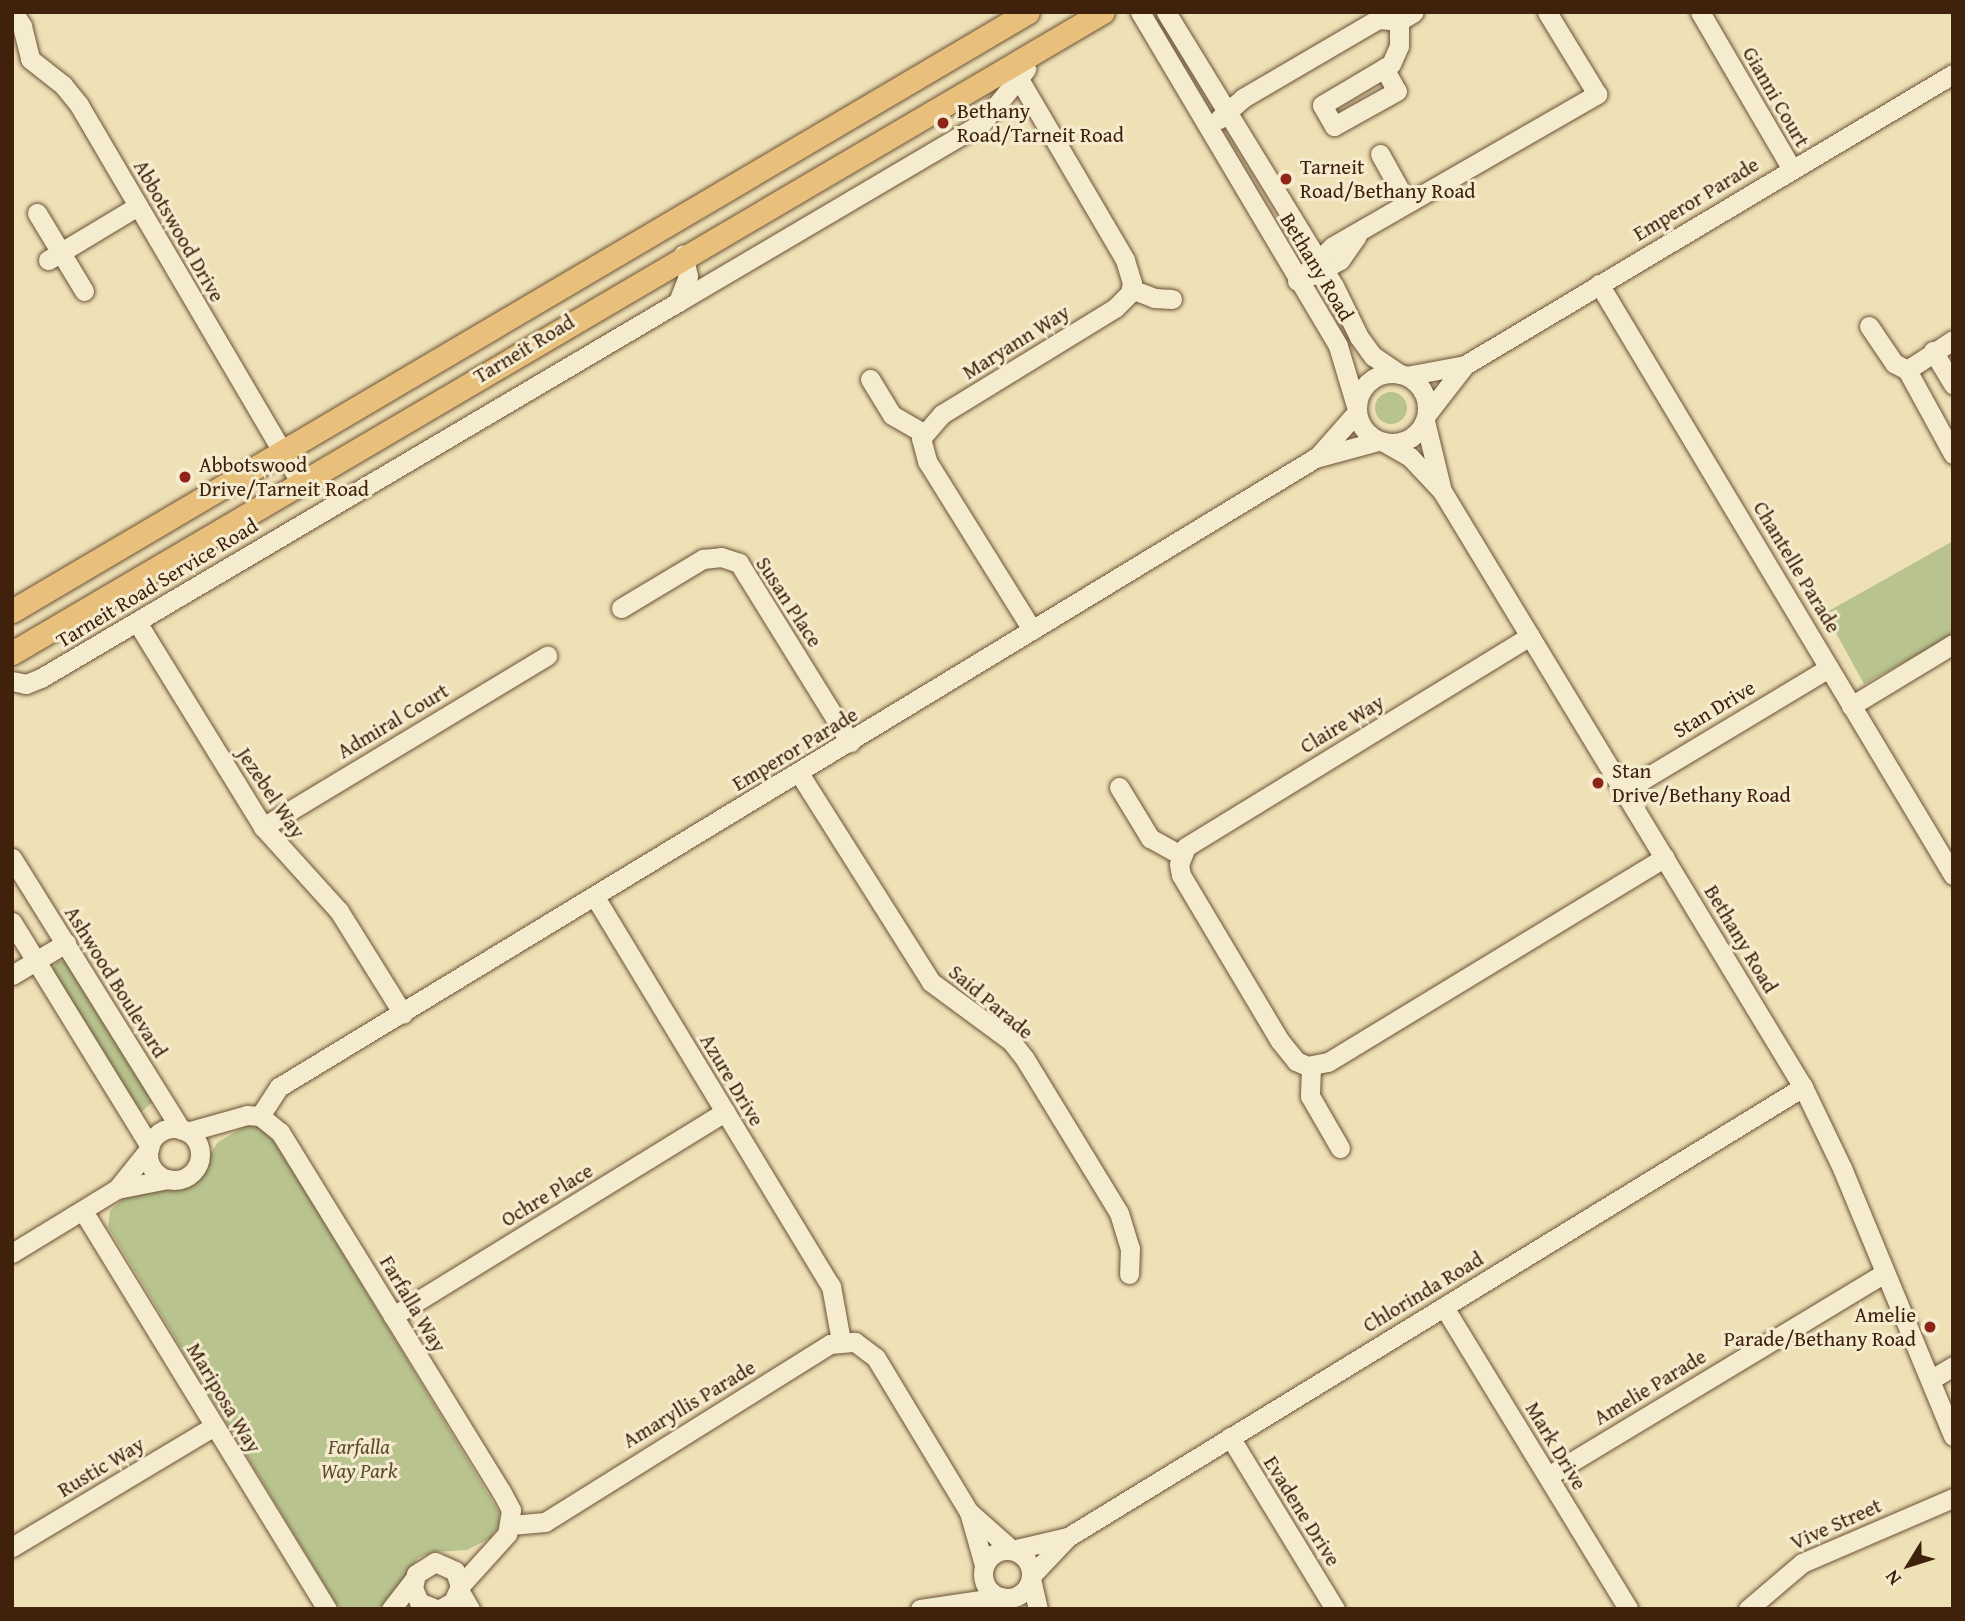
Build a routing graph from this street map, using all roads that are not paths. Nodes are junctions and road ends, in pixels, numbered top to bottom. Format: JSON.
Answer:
{"nodes":[{"id":1,"x":13,"y":12,"type":"edge"},
{"id":2,"x":1028,"y":12,"type":"edge"},
{"id":3,"x":1103,"y":12,"type":"edge"},
{"id":4,"x":1140,"y":12,"type":"edge"},
{"id":5,"x":1167,"y":12,"type":"edge"},
{"id":6,"x":1547,"y":12,"type":"edge"},
{"id":7,"x":1700,"y":12,"type":"edge"},
{"id":8,"x":1398,"y":17,"type":"edge"},
{"id":9,"x":1037,"y":50,"type":"junction"},
{"id":10,"x":30,"y":59,"type":"junction"},
{"id":11,"x":1384,"y":68,"type":"dead end"},
{"id":12,"x":12,"y":70,"type":"edge"},
{"id":13,"x":1953,"y":74,"type":"edge"},
{"id":14,"x":1019,"y":79,"type":"junction"},
{"id":15,"x":1006,"y":96,"type":"junction"},
{"id":16,"x":1225,"y":110,"type":"junction"},
{"id":17,"x":1044,"y":121,"type":"junction"},
{"id":18,"x":1211,"y":131,"type":"junction"},
{"id":19,"x":1380,"y":154,"type":"dead end"},
{"id":20,"x":1791,"y":168,"type":"junction"},
{"id":21,"x":1407,"y":203,"type":"junction"},
{"id":22,"x":138,"y":206,"type":"junction"},
{"id":23,"x":37,"y":213,"type":"dead end"},
{"id":24,"x":683,"y":255,"type":"junction"},
{"id":25,"x":55,"y":256,"type":"junction"},
{"id":26,"x":1321,"y":265,"type":"junction"},
{"id":27,"x":1297,"y":281,"type":"junction"},
{"id":28,"x":1599,"y":284,"type":"junction"},
{"id":29,"x":1131,"y":289,"type":"junction"},
{"id":30,"x":84,"y":291,"type":"dead end"},
{"id":31,"x":1172,"y":299,"type":"dead end"},
{"id":32,"x":678,"y":302,"type":"junction"},
{"id":33,"x":1869,"y":326,"type":"dead end"},
{"id":34,"x":1953,"y":340,"type":"edge"},
{"id":35,"x":1933,"y":351,"type":"junction"},
{"id":36,"x":449,"y":352,"type":"junction"},
{"id":37,"x":1465,"y":365,"type":"junction"},
{"id":38,"x":1907,"y":370,"type":"junction"},
{"id":39,"x":1403,"y":375,"type":"junction"},
{"id":40,"x":870,"y":379,"type":"dead end"},
{"id":41,"x":1953,"y":384,"type":"edge"},
{"id":42,"x":1357,"y":410,"type":"junction"},
{"id":43,"x":1426,"y":417,"type":"junction"},
{"id":44,"x":923,"y":433,"type":"junction"},
{"id":45,"x":1381,"y":442,"type":"junction"},
{"id":46,"x":282,"y":451,"type":"junction"},
{"id":47,"x":1953,"y":454,"type":"edge"},
{"id":48,"x":1315,"y":458,"type":"junction"},
{"id":49,"x":300,"y":482,"type":"junction"},
{"id":50,"x":1442,"y":491,"type":"junction"},
{"id":51,"x":621,"y":608,"type":"dead end"},
{"id":52,"x":12,"y":611,"type":"edge"},
{"id":53,"x":137,"y":622,"type":"junction"},
{"id":54,"x":1031,"y":630,"type":"junction"},
{"id":55,"x":1530,"y":636,"type":"junction"},
{"id":56,"x":1953,"y":644,"type":"edge"},
{"id":57,"x":12,"y":653,"type":"edge"},
{"id":58,"x":547,"y":656,"type":"dead end"},
{"id":59,"x":1829,"y":667,"type":"junction"},
{"id":60,"x":12,"y":681,"type":"edge"},
{"id":61,"x":1851,"y":706,"type":"junction"},
{"id":62,"x":850,"y":742,"type":"junction"},
{"id":63,"x":799,"y":773,"type":"junction"},
{"id":64,"x":1119,"y":787,"type":"dead end"},
{"id":65,"x":1624,"y":791,"type":"junction"},
{"id":66,"x":263,"y":827,"type":"junction"},
{"id":67,"x":1181,"y":855,"type":"junction"},
{"id":68,"x":12,"y":858,"type":"edge"},
{"id":69,"x":1665,"y":858,"type":"junction"},
{"id":70,"x":1953,"y":875,"type":"edge"},
{"id":71,"x":595,"y":897,"type":"junction"},
{"id":72,"x":12,"y":922,"type":"edge"},
{"id":73,"x":66,"y":943,"type":"junction"},
{"id":74,"x":36,"y":961,"type":"junction"},
{"id":75,"x":12,"y":975,"type":"edge"},
{"id":76,"x":403,"y":1014,"type":"junction"},
{"id":77,"x":1311,"y":1066,"type":"junction"},
{"id":78,"x":1803,"y":1087,"type":"junction"},
{"id":79,"x":725,"y":1112,"type":"junction"},
{"id":80,"x":233,"y":1119,"type":"junction"},
{"id":81,"x":267,"y":1120,"type":"junction"},
{"id":82,"x":184,"y":1131,"type":"junction"},
{"id":83,"x":149,"y":1148,"type":"junction"},
{"id":84,"x":1340,"y":1148,"type":"dead end"},
{"id":85,"x":198,"y":1164,"type":"junction"},
{"id":86,"x":168,"y":1179,"type":"junction"},
{"id":87,"x":117,"y":1189,"type":"junction"},
{"id":88,"x":83,"y":1211,"type":"junction"},
{"id":89,"x":12,"y":1253,"type":"edge"},
{"id":90,"x":1884,"y":1273,"type":"junction"},
{"id":91,"x":1129,"y":1274,"type":"dead end"},
{"id":92,"x":1444,"y":1307,"type":"junction"},
{"id":93,"x":393,"y":1316,"type":"junction"},
{"id":94,"x":848,"y":1341,"type":"junction"},
{"id":95,"x":1953,"y":1366,"type":"edge"},
{"id":96,"x":1930,"y":1380,"type":"junction"},
{"id":97,"x":214,"y":1426,"type":"junction"},
{"id":98,"x":1953,"y":1436,"type":"edge"},
{"id":99,"x":1230,"y":1437,"type":"junction"},
{"id":100,"x":1548,"y":1476,"type":"junction"},
{"id":101,"x":1953,"y":1498,"type":"edge"},
{"id":102,"x":969,"y":1512,"type":"junction"},
{"id":103,"x":510,"y":1518,"type":"junction"},
{"id":104,"x":1068,"y":1537,"type":"junction"},
{"id":105,"x":12,"y":1547,"type":"edge"},
{"id":106,"x":1011,"y":1550,"type":"junction"},
{"id":107,"x":488,"y":1553,"type":"junction"},
{"id":108,"x":443,"y":1563,"type":"junction"},
{"id":109,"x":983,"y":1566,"type":"junction"},
{"id":110,"x":1031,"y":1578,"type":"junction"},
{"id":111,"x":413,"y":1581,"type":"junction"},
{"id":112,"x":460,"y":1588,"type":"junction"},
{"id":113,"x":1008,"y":1601,"type":"edge"},
{"id":114,"x":942,"y":1603,"type":"junction"},
{"id":115,"x":430,"y":1608,"type":"edge"},
{"id":116,"x":327,"y":1609,"type":"edge"},
{"id":117,"x":391,"y":1609,"type":"edge"},
{"id":118,"x":470,"y":1609,"type":"edge"},
{"id":119,"x":920,"y":1609,"type":"edge"},
{"id":120,"x":1038,"y":1609,"type":"edge"},
{"id":121,"x":1335,"y":1609,"type":"edge"},
{"id":122,"x":1628,"y":1609,"type":"edge"},
{"id":123,"x":1748,"y":1609,"type":"edge"}],
"edges":[{"from":1,"to":10,"type":"street"},
{"from":2,"to":36,"type":"main road","name":"Tarneit Road"},
{"from":3,"to":9,"type":"main road","name":"Tarneit Road"},
{"from":4,"to":18,"type":"street","name":"Bethany Road"},
{"from":5,"to":16,"type":"street","name":"Bethany Road"},
{"from":6,"to":21,"type":"street"},
{"from":7,"to":20,"type":"street","name":"Gianni Court"},
{"from":8,"to":11,"type":"street"},
{"from":8,"to":16,"type":"street"},
{"from":9,"to":14,"type":"street","name":"Tarneit Road"},
{"from":9,"to":24,"type":"main road","name":"Tarneit Road"},
{"from":10,"to":12,"type":"street"},
{"from":10,"to":22,"type":"street","name":"Abbotswood Drive"},
{"from":13,"to":20,"type":"street","name":"Emperor Parade"},
{"from":14,"to":15,"type":"street","name":"Tarneit Road"},
{"from":14,"to":17,"type":"street"},
{"from":15,"to":17,"type":"street"},
{"from":15,"to":32,"type":"street","name":"Tarneit Road"},
{"from":16,"to":18,"type":"street"},
{"from":16,"to":26,"type":"street","name":"Bethany Road"},
{"from":17,"to":29,"type":"street"},
{"from":18,"to":27,"type":"street","name":"Bethany Road"},
{"from":19,"to":21,"type":"street"},
{"from":20,"to":28,"type":"street","name":"Emperor Parade"},
{"from":21,"to":26,"type":"street"},
{"from":22,"to":25,"type":"street"},
{"from":22,"to":46,"type":"street","name":"Abbotswood Drive"},
{"from":23,"to":25,"type":"street"},
{"from":24,"to":32,"type":"street"},
{"from":24,"to":36,"type":"main road"},
{"from":24,"to":49,"type":"main road","name":"Tarneit Road"},
{"from":25,"to":30,"type":"street"},
{"from":26,"to":27,"type":"street"},
{"from":26,"to":39,"type":"street","name":"Bethany Road"},
{"from":27,"to":42,"type":"street","name":"Bethany Road"},
{"from":28,"to":37,"type":"street","name":"Emperor Parade"},
{"from":28,"to":59,"type":"street","name":"Chantelle Parade"},
{"from":29,"to":31,"type":"street"},
{"from":29,"to":44,"type":"street","name":"Maryann Way"},
{"from":32,"to":53,"type":"street","name":"Tarneit Road Service Road"},
{"from":33,"to":38,"type":"street"},
{"from":34,"to":35,"type":"street"},
{"from":35,"to":38,"type":"street"},
{"from":35,"to":41,"type":"street"},
{"from":36,"to":46,"type":"main road","name":"Tarneit Road"},
{"from":37,"to":39,"type":"street","name":"Emperor Parade"},
{"from":37,"to":43,"type":"street","name":"Emperor Parade"},
{"from":38,"to":47,"type":"street"},
{"from":39,"to":42,"type":"street"},
{"from":39,"to":43,"type":"street"},
{"from":40,"to":44,"type":"street"},
{"from":42,"to":45,"type":"street"},
{"from":42,"to":48,"type":"street","name":"Emperor Parade"},
{"from":43,"to":45,"type":"street"},
{"from":43,"to":50,"type":"street","name":"Bethany Road"},
{"from":44,"to":54,"type":"street"},
{"from":45,"to":48,"type":"street","name":"Emperor Parade"},
{"from":45,"to":50,"type":"street","name":"Bethany Road"},
{"from":46,"to":49,"type":"street","name":"Abbotswood Drive"},
{"from":46,"to":52,"type":"main road","name":"Tarneit Road"},
{"from":48,"to":54,"type":"street","name":"Emperor Parade"},
{"from":49,"to":57,"type":"main road","name":"Tarneit Road"},
{"from":50,"to":55,"type":"street","name":"Bethany Road"},
{"from":51,"to":62,"type":"street","name":"Susan Place"},
{"from":53,"to":60,"type":"street","name":"Tarneit Road Service Road"},
{"from":53,"to":66,"type":"street","name":"Jezebel Way"},
{"from":54,"to":62,"type":"street","name":"Emperor Parade"},
{"from":55,"to":65,"type":"street","name":"Bethany Road"},
{"from":55,"to":67,"type":"street","name":"Claire Way"},
{"from":56,"to":61,"type":"street"},
{"from":58,"to":66,"type":"street","name":"Admiral Court"},
{"from":59,"to":61,"type":"street","name":"Chantelle Parade"},
{"from":59,"to":65,"type":"street","name":"Stan Drive"},
{"from":61,"to":70,"type":"street","name":"Chantelle Parade"},
{"from":62,"to":63,"type":"street","name":"Emperor Parade"},
{"from":63,"to":71,"type":"street","name":"Emperor Parade"},
{"from":63,"to":91,"type":"street","name":"Said Parade"},
{"from":64,"to":67,"type":"street"},
{"from":65,"to":69,"type":"street","name":"Bethany Road"},
{"from":66,"to":76,"type":"street","name":"Jezebel Way"},
{"from":67,"to":77,"type":"street"},
{"from":68,"to":73,"type":"street","name":"Ashwood Boulevard"},
{"from":69,"to":77,"type":"street"},
{"from":69,"to":78,"type":"street","name":"Bethany Road"},
{"from":71,"to":76,"type":"street","name":"Emperor Parade"},
{"from":71,"to":79,"type":"street","name":"Azure Drive"},
{"from":72,"to":74,"type":"street"},
{"from":73,"to":74,"type":"street"},
{"from":73,"to":82,"type":"street","name":"Ashwood Boulevard"},
{"from":74,"to":75,"type":"street"},
{"from":74,"to":83,"type":"street"},
{"from":76,"to":81,"type":"street","name":"Emperor Parade"},
{"from":77,"to":84,"type":"street"},
{"from":78,"to":90,"type":"street","name":"Bethany Road"},
{"from":78,"to":92,"type":"street","name":"Chlorinda Road"},
{"from":79,"to":93,"type":"street","name":"Ochre Place"},
{"from":79,"to":94,"type":"street","name":"Azure Drive"},
{"from":80,"to":81,"type":"street"},
{"from":80,"to":82,"type":"street"},
{"from":80,"to":85,"type":"street"},
{"from":81,"to":93,"type":"street","name":"Farfalla Way"},
{"from":82,"to":83,"type":"street"},
{"from":82,"to":85,"type":"street"},
{"from":83,"to":86,"type":"street"},
{"from":83,"to":87,"type":"street"},
{"from":85,"to":86,"type":"street"},
{"from":86,"to":87,"type":"street"},
{"from":87,"to":88,"type":"street"},
{"from":88,"to":89,"type":"street"},
{"from":88,"to":97,"type":"street","name":"Mariposa Way"},
{"from":90,"to":96,"type":"street","name":"Bethany Road"},
{"from":90,"to":100,"type":"street","name":"Amelie Parade"},
{"from":92,"to":99,"type":"street","name":"Chlorinda Road"},
{"from":92,"to":100,"type":"street","name":"Mark Drive"},
{"from":93,"to":103,"type":"street","name":"Farfalla Way"},
{"from":94,"to":102,"type":"street"},
{"from":94,"to":103,"type":"street","name":"Amaryllis Parade"},
{"from":95,"to":96,"type":"street"},
{"from":96,"to":98,"type":"street","name":"Bethany Road"},
{"from":97,"to":105,"type":"street","name":"Rustic Way"},
{"from":97,"to":116,"type":"street","name":"Mariposa Way"},
{"from":99,"to":104,"type":"street","name":"Chlorinda Road"},
{"from":99,"to":121,"type":"street","name":"Evadene Drive"},
{"from":100,"to":122,"type":"street","name":"Mark Drive"},
{"from":101,"to":123,"type":"street","name":"Vive Street"},
{"from":102,"to":106,"type":"street"},
{"from":102,"to":109,"type":"street"},
{"from":103,"to":107,"type":"street"},
{"from":104,"to":106,"type":"street","name":"Chlorinda Road"},
{"from":104,"to":110,"type":"street","name":"Chlorinda Road"},
{"from":106,"to":109,"type":"street"},
{"from":106,"to":110,"type":"street"},
{"from":107,"to":108,"type":"street"},
{"from":107,"to":112,"type":"street"},
{"from":108,"to":111,"type":"street"},
{"from":108,"to":112,"type":"street"},
{"from":109,"to":113,"type":"street"},
{"from":109,"to":114,"type":"street"},
{"from":110,"to":113,"type":"street"},
{"from":110,"to":120,"type":"street"},
{"from":111,"to":115,"type":"street"},
{"from":111,"to":117,"type":"street"},
{"from":112,"to":115,"type":"street"},
{"from":112,"to":118,"type":"street"},
{"from":113,"to":114,"type":"street"},
{"from":114,"to":119,"type":"street"}]}
